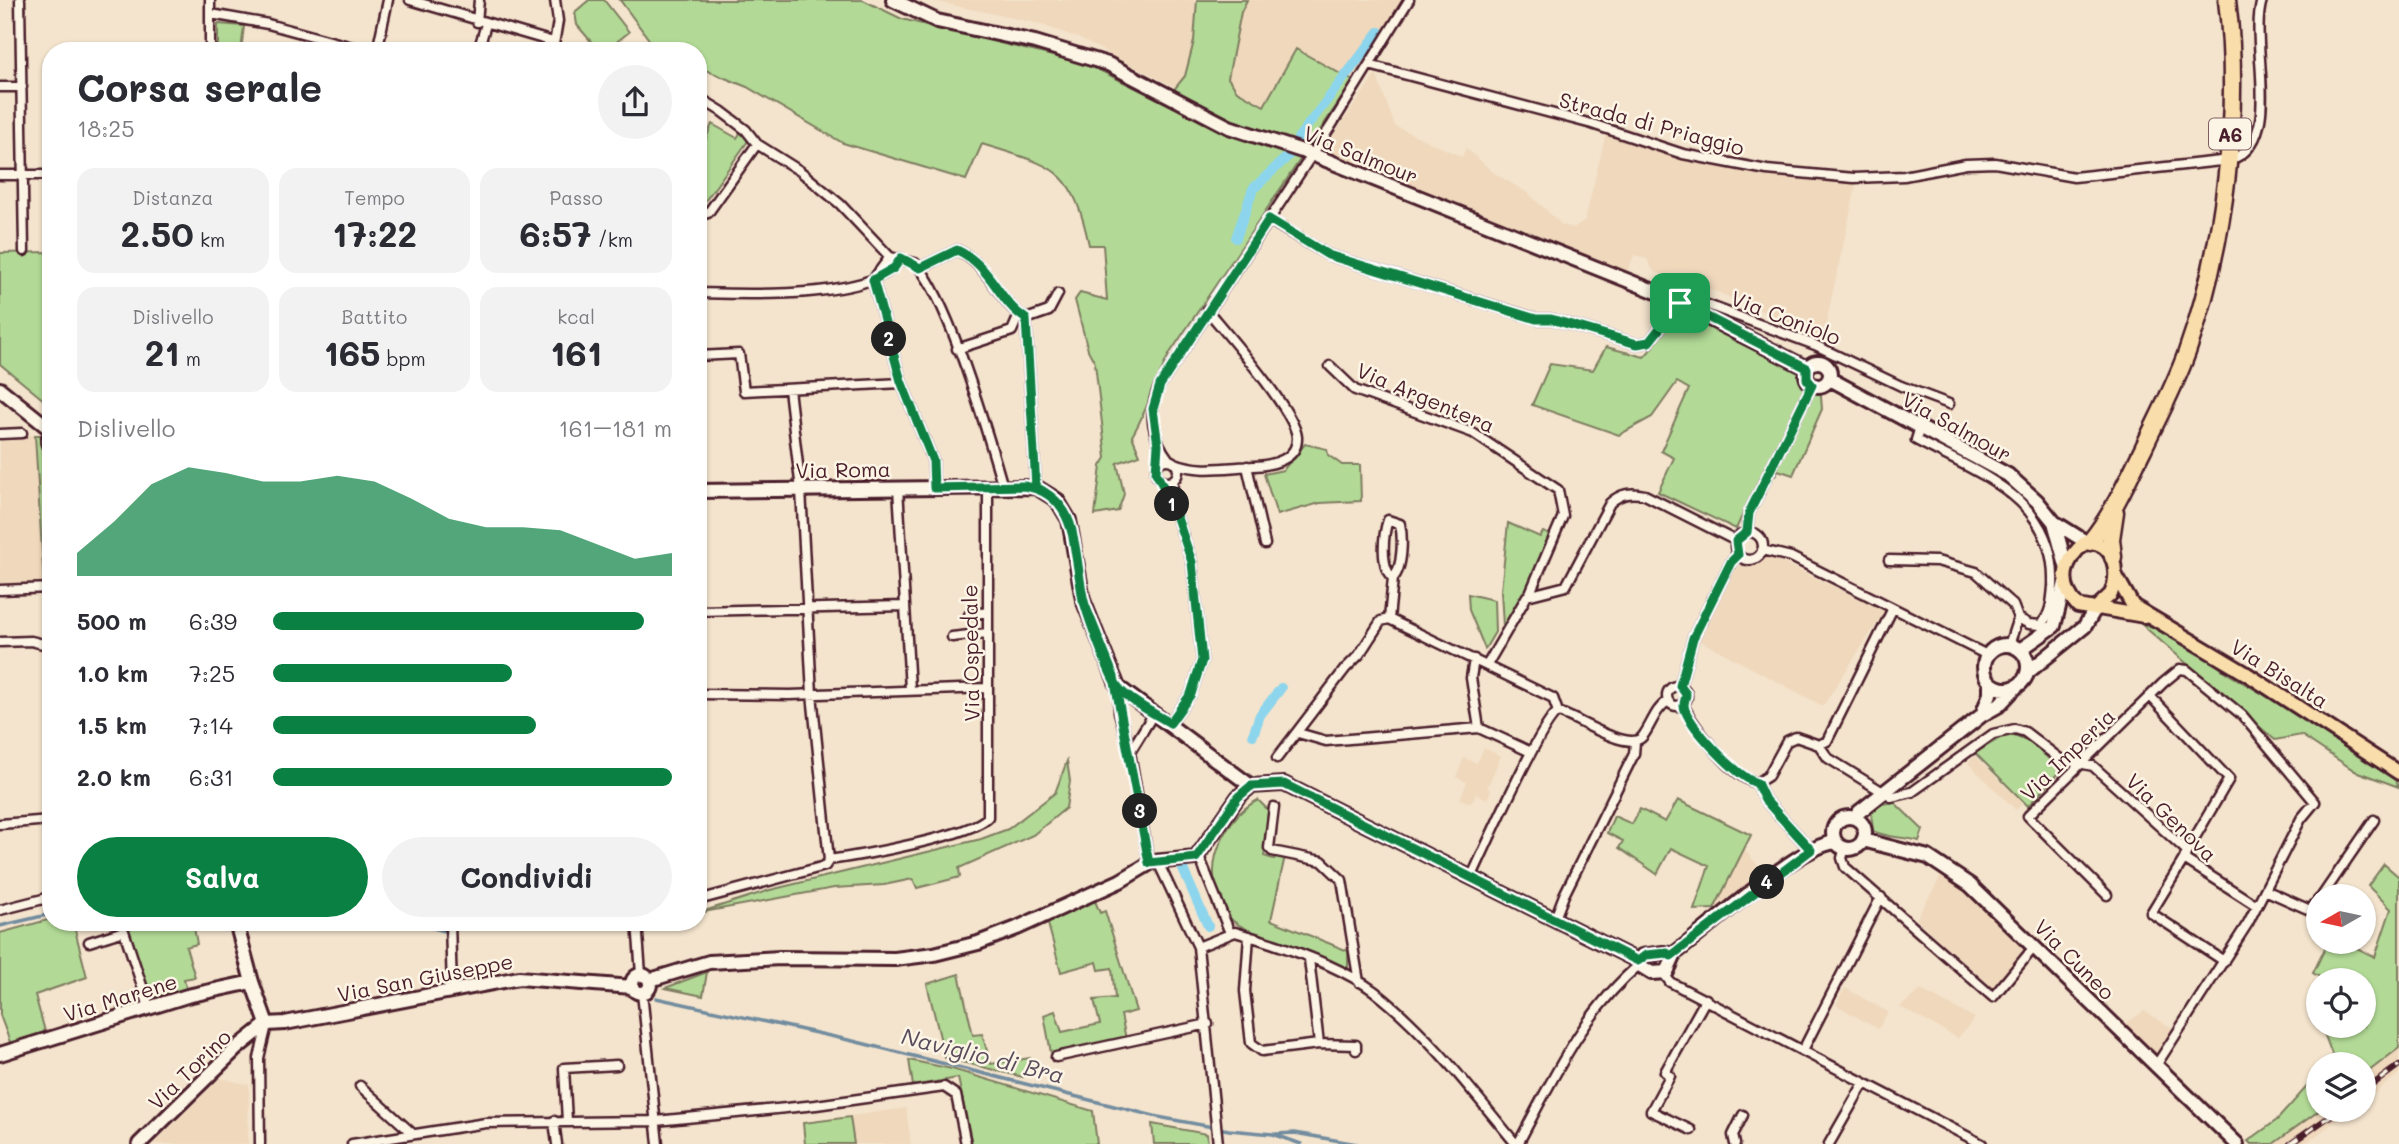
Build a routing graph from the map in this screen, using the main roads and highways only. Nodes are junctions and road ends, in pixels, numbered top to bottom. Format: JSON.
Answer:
{"nodes":[{"id":1,"x":893,"y":0,"type":"edge"},
{"id":2,"x":2227,"y":0,"type":"edge"},
{"id":3,"x":1807,"y":368,"type":"junction"},
{"id":4,"x":1830,"y":379,"type":"junction"},
{"id":5,"x":0,"y":389,"type":"edge"},
{"id":6,"x":42,"y":422,"type":"edge"},
{"id":7,"x":707,"y":491,"type":"edge"},
{"id":8,"x":2115,"y":506,"type":"junction"},
{"id":9,"x":2054,"y":522,"type":"junction"},
{"id":10,"x":2088,"y":542,"type":"junction"},
{"id":11,"x":2113,"y":557,"type":"junction"},
{"id":12,"x":2066,"y":566,"type":"junction"},
{"id":13,"x":2116,"y":576,"type":"junction"},
{"id":14,"x":2065,"y":583,"type":"junction"},
{"id":15,"x":2096,"y":608,"type":"junction"},
{"id":16,"x":2151,"y":618,"type":"junction"},
{"id":17,"x":2014,"y":648,"type":"junction"},
{"id":18,"x":2028,"y":672,"type":"junction"},
{"id":19,"x":1990,"y":683,"type":"junction"},
{"id":20,"x":2016,"y":687,"type":"junction"},
{"id":21,"x":1982,"y":715,"type":"junction"},
{"id":22,"x":2399,"y":776,"type":"edge"},
{"id":23,"x":1251,"y":786,"type":"junction"},
{"id":24,"x":1856,"y":818,"type":"junction"},
{"id":25,"x":1863,"y":840,"type":"junction"},
{"id":26,"x":1840,"y":845,"type":"junction"},
{"id":27,"x":238,"y":931,"type":"edge"},
{"id":28,"x":1671,"y":956,"type":"junction"},
{"id":29,"x":1639,"y":963,"type":"junction"},
{"id":30,"x":252,"y":982,"type":"junction"},
{"id":31,"x":267,"y":1024,"type":"junction"},
{"id":32,"x":0,"y":1054,"type":"edge"},
{"id":33,"x":139,"y":1144,"type":"edge"},
{"id":34,"x":2237,"y":1144,"type":"edge"}],
"edges":[{"from":1,"to":3,"type":"main road","name":"Via Salmour"},
{"from":2,"to":8,"type":"highway","number":"A6"},
{"from":3,"to":4,"type":"main road","name":"Via Salmour"},
{"from":3,"to":4,"type":"main road"},
{"from":4,"to":9,"type":"main road","name":"Via Salmour"},
{"from":5,"to":6,"type":"main road"},
{"from":7,"to":23,"type":"main road","name":"Via Roma"},
{"from":8,"to":10,"type":"highway","number":"A6"},
{"from":8,"to":11,"type":"highway","number":"A6"},
{"from":9,"to":10,"type":"main road","name":"Via Salmour"},
{"from":9,"to":12,"type":"main road","name":"Via Salmour"},
{"from":10,"to":11,"type":"main road"},
{"from":10,"to":12,"type":"main road"},
{"from":11,"to":13,"type":"main road"},
{"from":12,"to":14,"type":"main road"},
{"from":13,"to":15,"type":"main road"},
{"from":13,"to":16,"type":"main road","name":"Via Bisalta"},
{"from":14,"to":15,"type":"main road"},
{"from":14,"to":17,"type":"main road"},
{"from":15,"to":16,"type":"main road","name":"Via Bisalta"},
{"from":15,"to":18,"type":"main road"},
{"from":16,"to":22,"type":"main road","name":"Via Bisalta"},
{"from":17,"to":18,"type":"main road"},
{"from":17,"to":19,"type":"main road"},
{"from":18,"to":20,"type":"main road"},
{"from":19,"to":20,"type":"main road"},
{"from":19,"to":21,"type":"main road"},
{"from":20,"to":21,"type":"main road"},
{"from":21,"to":24,"type":"main road"},
{"from":23,"to":29,"type":"main road"},
{"from":23,"to":31,"type":"main road","name":"Via San Giuseppe"},
{"from":24,"to":25,"type":"main road"},
{"from":24,"to":26,"type":"main road"},
{"from":25,"to":26,"type":"main road"},
{"from":25,"to":34,"type":"main road","name":"Via Cuneo"},
{"from":26,"to":28,"type":"main road"},
{"from":27,"to":30,"type":"main road"},
{"from":28,"to":29,"type":"main road"},
{"from":28,"to":29,"type":"main road"},
{"from":30,"to":31,"type":"main road"},
{"from":30,"to":32,"type":"main road","name":"Via Marene"},
{"from":31,"to":33,"type":"main road","name":"Via Torino"}]}
